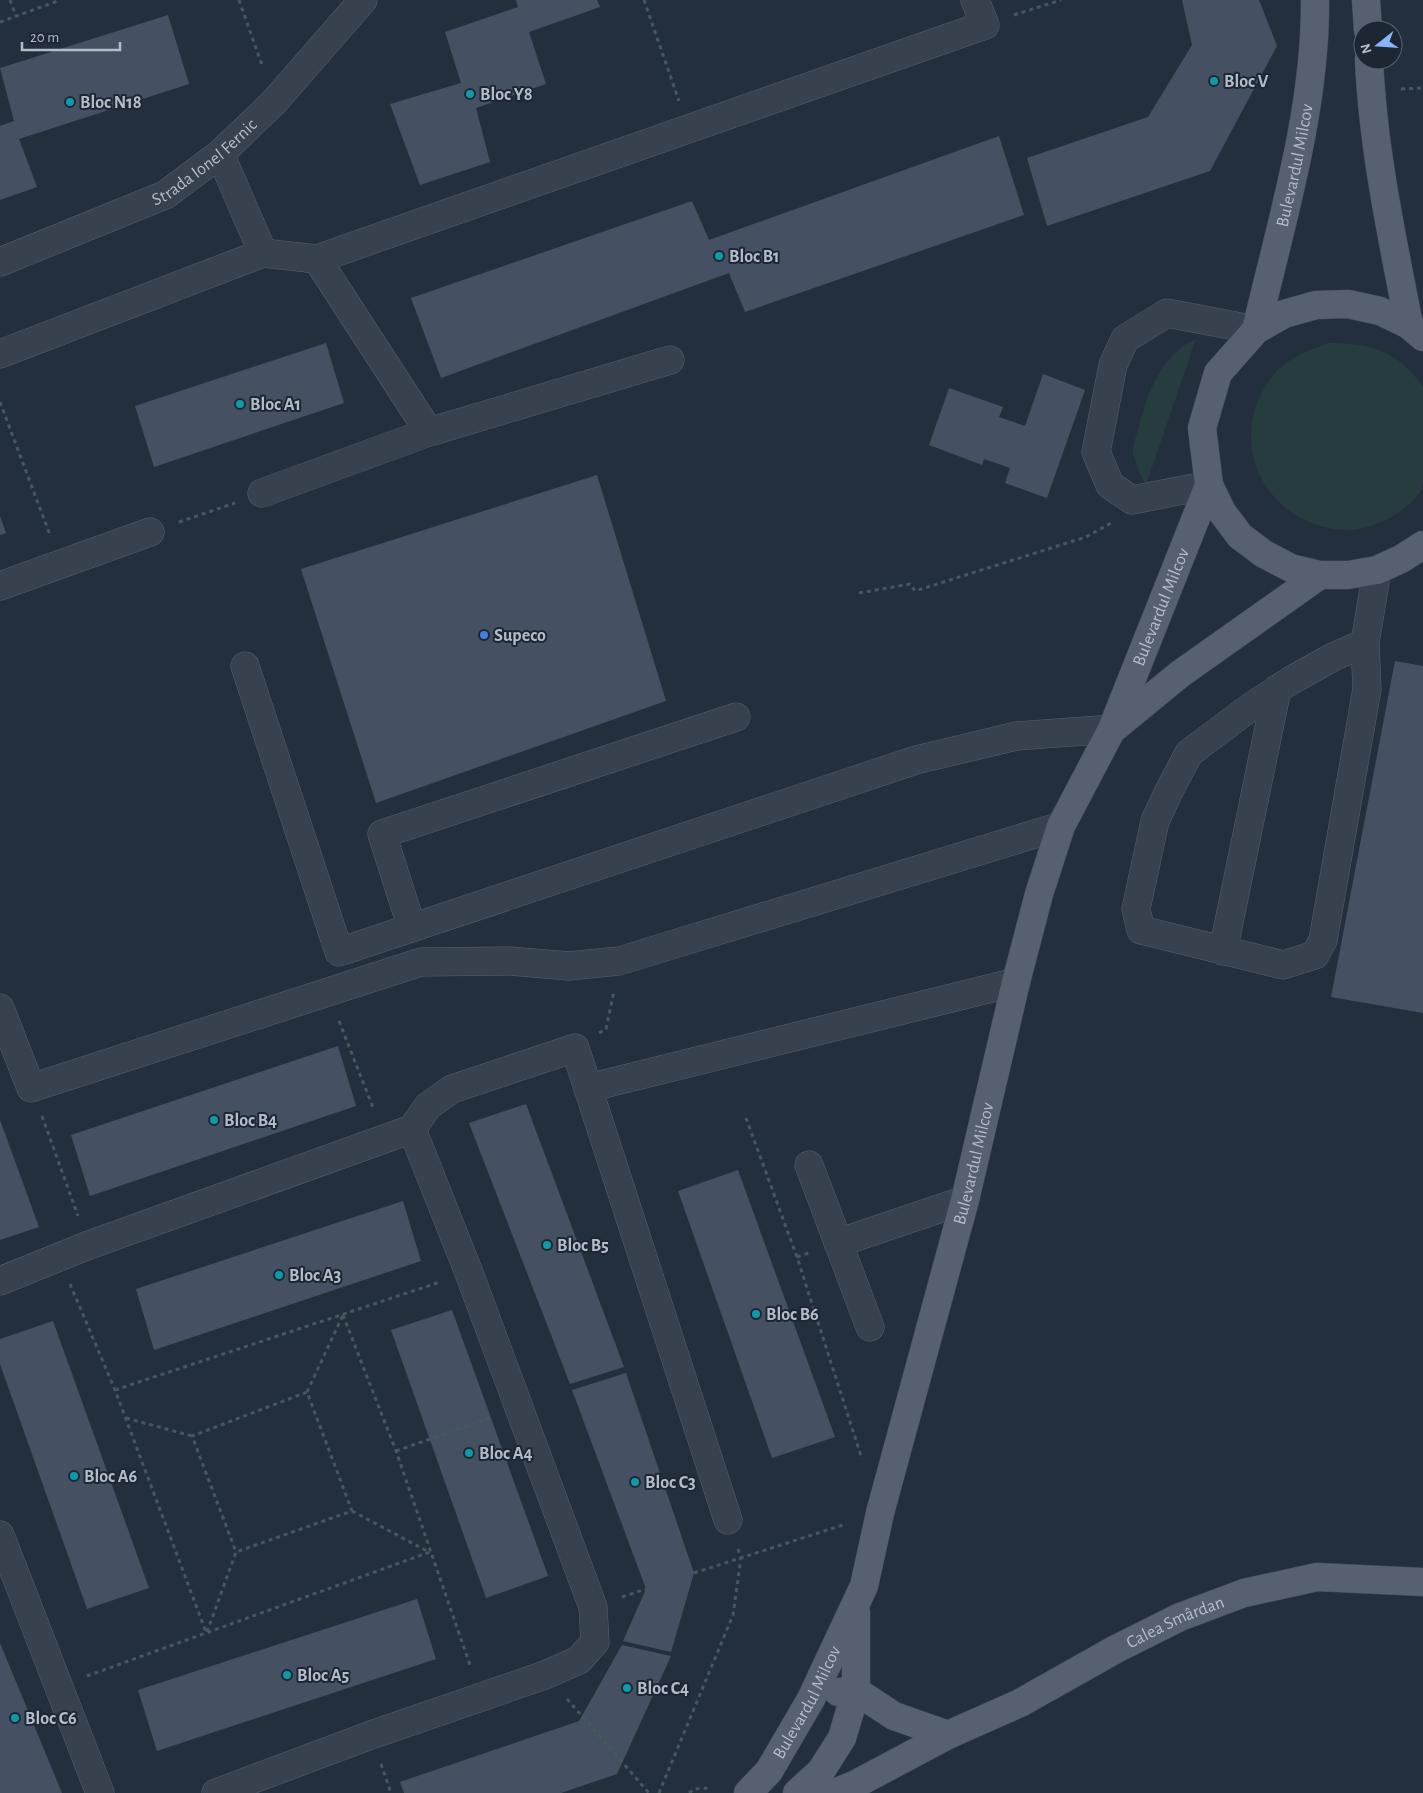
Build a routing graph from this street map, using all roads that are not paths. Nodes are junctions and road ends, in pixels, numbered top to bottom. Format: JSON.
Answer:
{"nodes":[{"id":1,"x":363,"y":0,"type":"edge"},
{"id":2,"x":1315,"y":0,"type":"edge"},
{"id":3,"x":1366,"y":0,"type":"edge"},
{"id":4,"x":980,"y":12,"type":"edge"},
{"id":5,"x":1367,"y":20,"type":"edge"},
{"id":6,"x":1369,"y":70,"type":"edge"},
{"id":7,"x":220,"y":154,"type":"junction"},
{"id":8,"x":263,"y":253,"type":"junction"},
{"id":9,"x":317,"y":259,"type":"junction"},
{"id":10,"x":0,"y":262,"type":"edge"},
{"id":11,"x":1256,"y":330,"type":"junction"},
{"id":12,"x":1416,"y":331,"type":"edge"},
{"id":13,"x":0,"y":354,"type":"edge"},
{"id":14,"x":670,"y":360,"type":"dead end"},
{"id":15,"x":429,"y":432,"type":"junction"},
{"id":16,"x":1209,"y":485,"type":"junction"},
{"id":17,"x":262,"y":493,"type":"road end"},
{"id":18,"x":150,"y":532,"type":"road end"},
{"id":19,"x":1416,"y":556,"type":"edge"},
{"id":20,"x":1377,"y":570,"type":"junction"},
{"id":21,"x":1320,"y":575,"type":"junction"},
{"id":22,"x":0,"y":586,"type":"edge"},
{"id":23,"x":1365,"y":644,"type":"junction"},
{"id":24,"x":245,"y":666,"type":"dead end"},
{"id":25,"x":1277,"y":689,"type":"junction"},
{"id":26,"x":736,"y":717,"type":"dead end"},
{"id":27,"x":1112,"y":730,"type":"junction"},
{"id":28,"x":1061,"y":826,"type":"junction"},
{"id":29,"x":412,"y":928,"type":"junction"},
{"id":30,"x":1223,"y":951,"type":"junction"},
{"id":31,"x":1016,"y":982,"type":"junction"},
{"id":32,"x":0,"y":1008,"type":"edge"},
{"id":33,"x":588,"y":1088,"type":"junction"},
{"id":34,"x":412,"y":1130,"type":"junction"},
{"id":35,"x":809,"y":1165,"type":"dead end"},
{"id":36,"x":965,"y":1200,"type":"junction"},
{"id":37,"x":838,"y":1244,"type":"junction"},
{"id":38,"x":0,"y":1282,"type":"edge"},
{"id":39,"x":870,"y":1327,"type":"dead end"},
{"id":40,"x":728,"y":1520,"type":"road end"},
{"id":41,"x":2,"y":1546,"type":"edge"},
{"id":42,"x":1423,"y":1582,"type":"edge"},
{"id":43,"x":856,"y":1606,"type":"junction"},
{"id":44,"x":856,"y":1691,"type":"junction"},
{"id":45,"x":811,"y":1699,"type":"junction"},
{"id":46,"x":948,"y":1735,"type":"junction"},
{"id":47,"x":769,"y":1771,"type":"junction"},
{"id":48,"x":100,"y":1793,"type":"edge"},
{"id":49,"x":216,"y":1793,"type":"edge"},
{"id":50,"x":748,"y":1793,"type":"edge"},
{"id":51,"x":797,"y":1793,"type":"edge"},
{"id":52,"x":814,"y":1793,"type":"edge"}],
"edges":[{"from":1,"to":7,"type":"street","name":"Strada Ionel Fernic"},
{"from":2,"to":11,"type":"main road","name":"Bulevardul Milcov"},
{"from":3,"to":5,"type":"main road"},
{"from":4,"to":9,"type":"street"},
{"from":6,"to":12,"type":"main road"},
{"from":7,"to":8,"type":"street"},
{"from":7,"to":10,"type":"street","name":"Strada Ionel Fernic"},
{"from":8,"to":9,"type":"street"},
{"from":8,"to":13,"type":"street"},
{"from":9,"to":15,"type":"street"},
{"from":11,"to":12,"type":"main road"},
{"from":11,"to":16,"type":"main road"},
{"from":11,"to":16,"type":"street"},
{"from":14,"to":15,"type":"street"},
{"from":15,"to":17,"type":"street"},
{"from":16,"to":21,"type":"main road"},
{"from":16,"to":27,"type":"main road","name":"Bulevardul Milcov"},
{"from":18,"to":22,"type":"street"},
{"from":19,"to":20,"type":"main road"},
{"from":20,"to":21,"type":"main road"},
{"from":20,"to":23,"type":"street"},
{"from":21,"to":27,"type":"main road","name":"Bulevardul Milcov"},
{"from":23,"to":25,"type":"street"},
{"from":23,"to":30,"type":"street"},
{"from":24,"to":29,"type":"street"},
{"from":25,"to":30,"type":"street"},
{"from":25,"to":30,"type":"street"},
{"from":26,"to":29,"type":"street"},
{"from":27,"to":28,"type":"main road","name":"Bulevardul Milcov"},
{"from":27,"to":29,"type":"street"},
{"from":28,"to":31,"type":"main road","name":"Bulevardul Milcov"},
{"from":28,"to":32,"type":"street"},
{"from":31,"to":33,"type":"street"},
{"from":31,"to":36,"type":"main road","name":"Bulevardul Milcov"},
{"from":33,"to":34,"type":"street"},
{"from":33,"to":40,"type":"street"},
{"from":34,"to":38,"type":"street"},
{"from":34,"to":49,"type":"street"},
{"from":35,"to":37,"type":"street"},
{"from":36,"to":37,"type":"street"},
{"from":36,"to":43,"type":"main road","name":"Bulevardul Milcov"},
{"from":37,"to":39,"type":"street"},
{"from":41,"to":48,"type":"street"},
{"from":42,"to":46,"type":"main road","name":"Calea Smârdan"},
{"from":43,"to":44,"type":"main road","name":"Bulevardul Milcov"},
{"from":43,"to":45,"type":"main road","name":"Bulevardul Milcov"},
{"from":44,"to":45,"type":"main road"},
{"from":44,"to":46,"type":"main road"},
{"from":44,"to":51,"type":"main road","name":"Bulevardul Milcov"},
{"from":45,"to":47,"type":"main road","name":"Bulevardul Milcov"},
{"from":46,"to":52,"type":"main road","name":"Calea Smârdan"},
{"from":47,"to":50,"type":"main road","name":"Bulevardul Milcov"},
{"from":47,"to":51,"type":"main road"}]}
